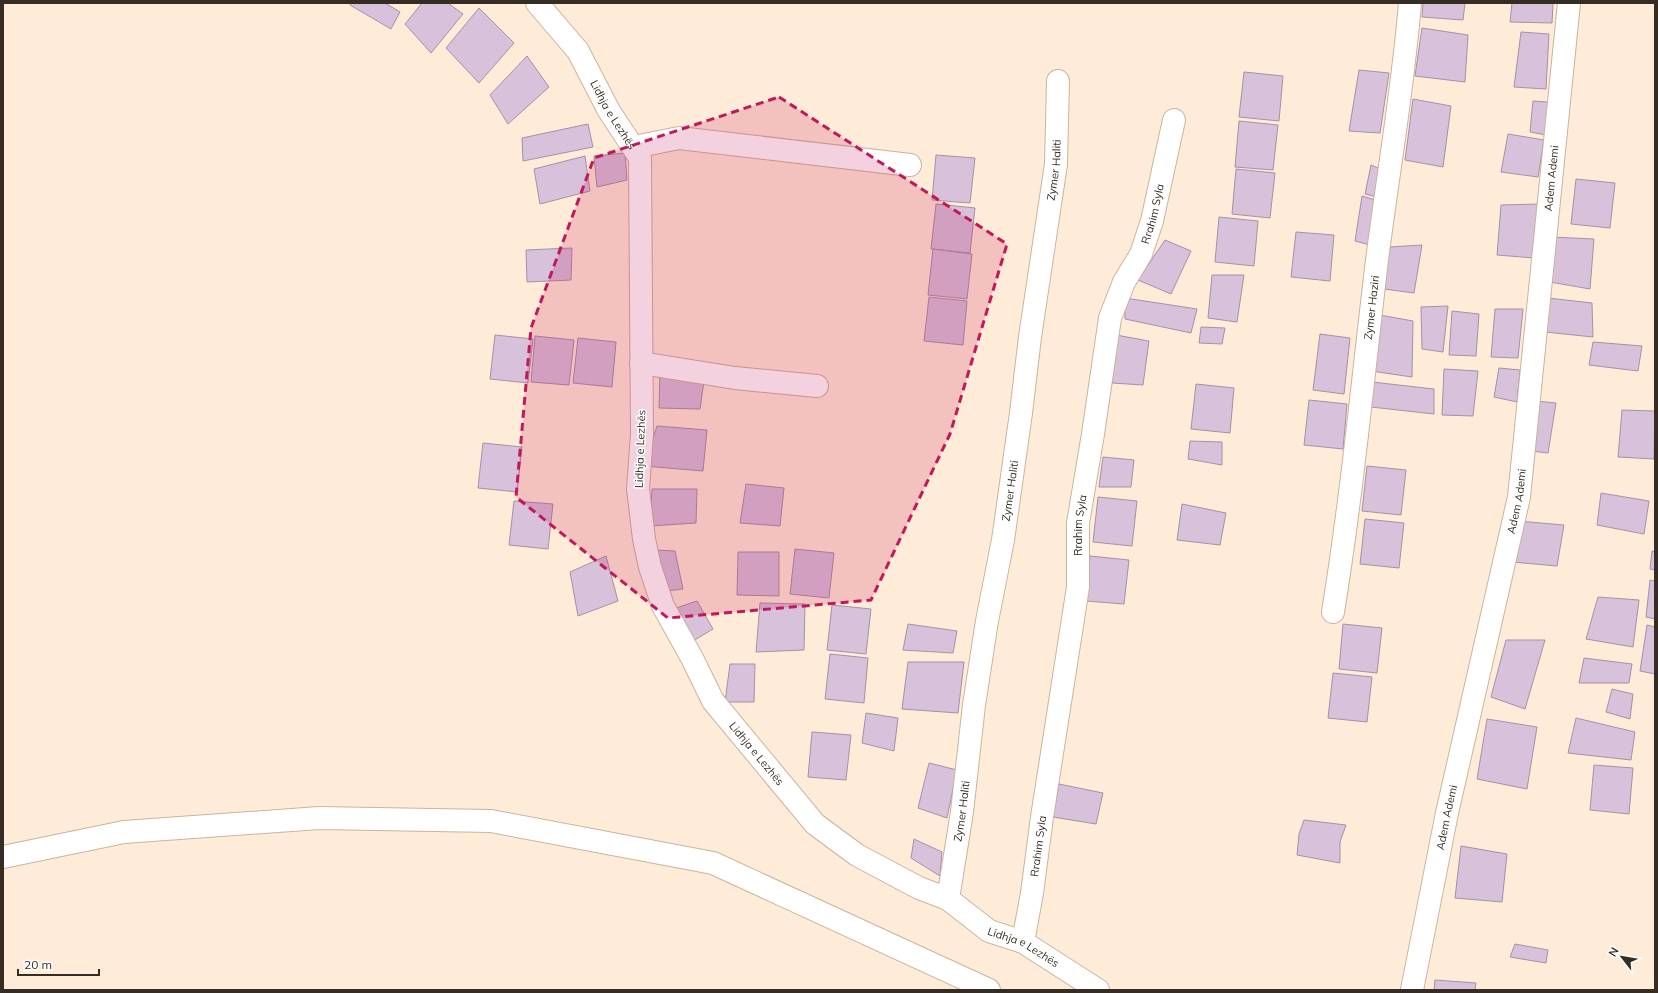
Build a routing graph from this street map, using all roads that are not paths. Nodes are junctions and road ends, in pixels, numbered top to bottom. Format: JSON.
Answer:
{"nodes":[{"id":1,"x":538,"y":3,"type":"edge"},
{"id":2,"x":1410,"y":3,"type":"edge"},
{"id":3,"x":1569,"y":3,"type":"edge"},
{"id":4,"x":1058,"y":81,"type":"dead end"},
{"id":5,"x":1174,"y":120,"type":"dead end"},
{"id":6,"x":634,"y":148,"type":"junction"},
{"id":7,"x":910,"y":165,"type":"dead end"},
{"id":8,"x":641,"y":363,"type":"junction"},
{"id":9,"x":817,"y":386,"type":"dead end"},
{"id":10,"x":1333,"y":612,"type":"dead end"},
{"id":11,"x":3,"y":857,"type":"edge"},
{"id":12,"x":948,"y":899,"type":"junction"},
{"id":13,"x":1023,"y":942,"type":"junction"},
{"id":14,"x":989,"y":990,"type":"edge"},
{"id":15,"x":1098,"y":990,"type":"edge"},
{"id":16,"x":1412,"y":990,"type":"edge"}],
"edges":[{"from":1,"to":6,"type":"street","name":"Lidhja e Lezhës"},
{"from":2,"to":10,"type":"street","name":"Zymer Haziri"},
{"from":3,"to":16,"type":"street","name":"Adem Ademi"},
{"from":4,"to":12,"type":"street","name":"Zymer Haliti"},
{"from":5,"to":13,"type":"street","name":"Rrahim Syla"},
{"from":6,"to":7,"type":"street"},
{"from":6,"to":8,"type":"street","name":"Lidhja e Lezhës"},
{"from":8,"to":9,"type":"street"},
{"from":8,"to":12,"type":"street","name":"Lidhja e Lezhës"},
{"from":11,"to":14,"type":"street"},
{"from":12,"to":13,"type":"street","name":"Lidhja e Lezhës"},
{"from":13,"to":15,"type":"street","name":"Lidhja e Lezhës"}]}
